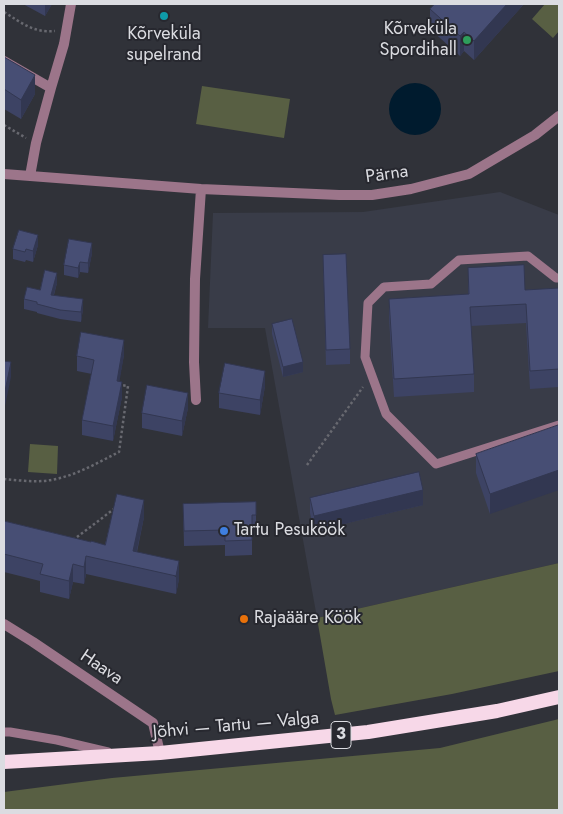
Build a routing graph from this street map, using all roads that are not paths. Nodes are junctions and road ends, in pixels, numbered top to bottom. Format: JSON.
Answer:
{"nodes":[{"id":1,"x":71,"y":4,"type":"edge"},
{"id":2,"x":4,"y":61,"type":"edge"},
{"id":3,"x":50,"y":88,"type":"junction"},
{"id":4,"x":559,"y":116,"type":"edge"},
{"id":5,"x":4,"y":174,"type":"edge"},
{"id":6,"x":30,"y":176,"type":"junction"},
{"id":7,"x":201,"y":188,"type":"junction"},
{"id":8,"x":559,"y":278,"type":"edge"},
{"id":9,"x":196,"y":400,"type":"dead end"},
{"id":10,"x":559,"y":425,"type":"edge"},
{"id":11,"x":4,"y":624,"type":"edge"},
{"id":12,"x":559,"y":697,"type":"edge"},
{"id":13,"x":4,"y":732,"type":"edge"},
{"id":14,"x":160,"y":753,"type":"junction"},
{"id":15,"x":121,"y":755,"type":"junction"},
{"id":16,"x":4,"y":762,"type":"edge"}],
"edges":[{"from":1,"to":3,"type":"street"},
{"from":2,"to":3,"type":"street"},
{"from":3,"to":6,"type":"street"},
{"from":4,"to":7,"type":"street","name":"Pärna"},
{"from":5,"to":6,"type":"street","name":"Pärna"},
{"from":6,"to":7,"type":"street","name":"Pärna"},
{"from":7,"to":9,"type":"street"},
{"from":8,"to":10,"type":"lane"},
{"from":11,"to":14,"type":"street","name":"Haava"},
{"from":12,"to":14,"type":"highway","name":"Jõhvi — Tartu — Valga","number":"3"},
{"from":13,"to":15,"type":"lane"},
{"from":14,"to":15,"type":"highway","name":"Jõhvi — Tartu — Valga","number":"3"},
{"from":15,"to":16,"type":"highway","name":"Jõhvi — Tartu — Valga","number":"3"}]}
